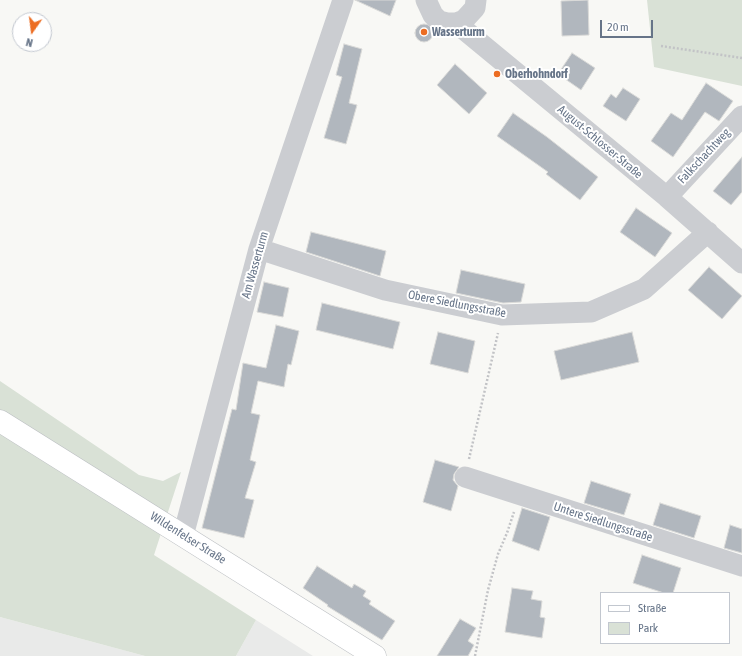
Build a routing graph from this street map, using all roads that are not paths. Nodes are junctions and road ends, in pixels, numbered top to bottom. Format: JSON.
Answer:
{"nodes":[{"id":1,"x":343,"y":0,"type":"edge"},
{"id":2,"x":426,"y":0,"type":"edge"},
{"id":3,"x":476,"y":0,"type":"edge"},
{"id":4,"x":456,"y":23,"type":"junction"},
{"id":5,"x":742,"y":116,"type":"edge"},
{"id":6,"x":667,"y":197,"type":"junction"},
{"id":7,"x":708,"y":232,"type":"junction"},
{"id":8,"x":259,"y":249,"type":"junction"},
{"id":9,"x":742,"y":263,"type":"edge"},
{"id":10,"x":0,"y":420,"type":"edge"},
{"id":11,"x":465,"y":477,"type":"road end"},
{"id":12,"x":183,"y":536,"type":"junction"},
{"id":13,"x":742,"y":566,"type":"edge"},
{"id":14,"x":372,"y":655,"type":"edge"}],
"edges":[{"from":1,"to":8,"type":"street","name":"Am Wasserturm"},
{"from":2,"to":4,"type":"street"},
{"from":3,"to":4,"type":"street"},
{"from":4,"to":6,"type":"street","name":"August-Schlosser-Straße"},
{"from":5,"to":6,"type":"street","name":"Falkschachtweg"},
{"from":6,"to":7,"type":"street","name":"August-Schlosser-Straße"},
{"from":7,"to":8,"type":"street","name":"Obere Siedlungsstraße"},
{"from":7,"to":9,"type":"street","name":"August-Schlosser-Straße"},
{"from":8,"to":12,"type":"street","name":"Am Wasserturm"},
{"from":10,"to":12,"type":"main road","name":"Wildenfelser Straße"},
{"from":11,"to":13,"type":"street","name":"Untere Siedlungsstraße"},
{"from":12,"to":14,"type":"main road","name":"Wildenfelser Straße"}]}
